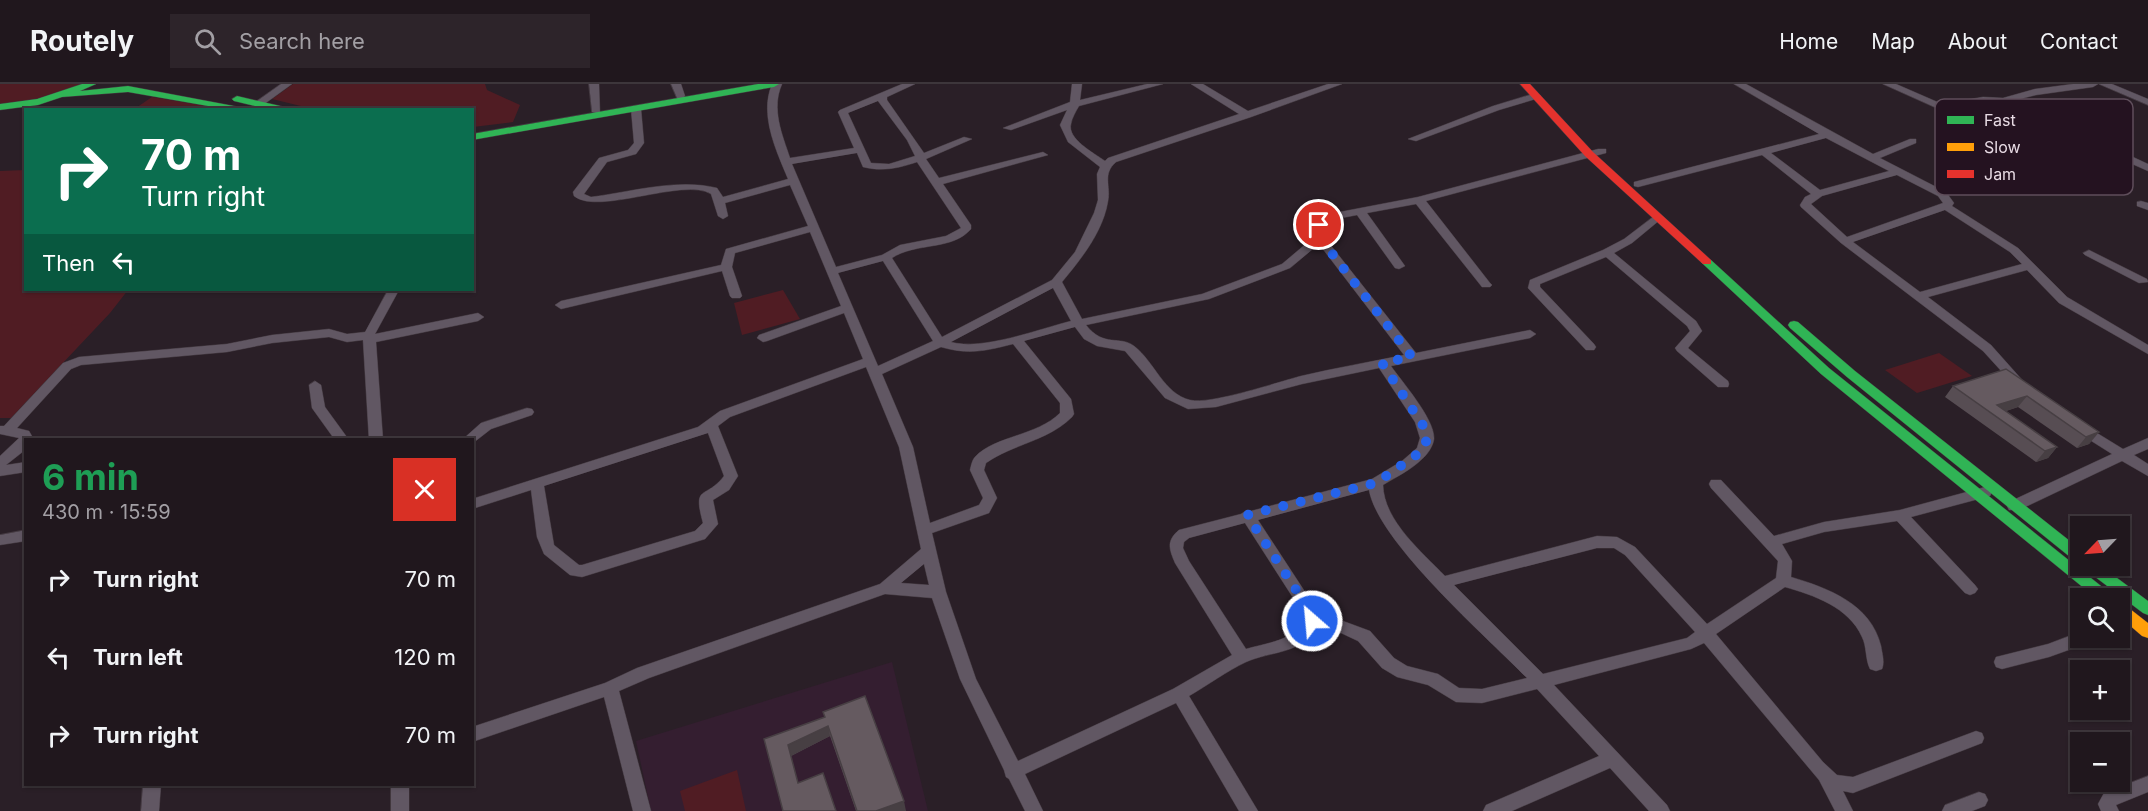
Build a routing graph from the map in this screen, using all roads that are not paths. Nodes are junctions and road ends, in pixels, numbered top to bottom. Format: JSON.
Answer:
{"nodes":[{"id":1,"x":91,"y":84,"type":"edge"},
{"id":2,"x":176,"y":84,"type":"edge"},
{"id":3,"x":287,"y":84,"type":"edge"},
{"id":4,"x":594,"y":84,"type":"edge"},
{"id":5,"x":748,"y":84,"type":"edge"},
{"id":6,"x":776,"y":84,"type":"edge"},
{"id":7,"x":910,"y":84,"type":"edge"},
{"id":8,"x":1077,"y":84,"type":"edge"},
{"id":9,"x":1158,"y":84,"type":"edge"},
{"id":10,"x":1196,"y":84,"type":"edge"},
{"id":11,"x":1525,"y":84,"type":"edge"},
{"id":12,"x":1739,"y":84,"type":"edge"},
{"id":13,"x":1888,"y":84,"type":"edge"},
{"id":14,"x":2093,"y":84,"type":"edge"},
{"id":15,"x":2104,"y":84,"type":"edge"},
{"id":16,"x":1332,"y":85,"type":"edge"},
{"id":17,"x":678,"y":90,"type":"edge"},
{"id":18,"x":1537,"y":90,"type":"edge"},
{"id":19,"x":65,"y":95,"type":"junction"},
{"id":20,"x":883,"y":95,"type":"junction"},
{"id":21,"x":2010,"y":99,"type":"edge"},
{"id":22,"x":38,"y":102,"type":"junction"},
{"id":23,"x":2148,"y":102,"type":"edge"},
{"id":24,"x":1075,"y":104,"type":"junction"},
{"id":25,"x":1935,"y":104,"type":"edge"},
{"id":26,"x":256,"y":106,"type":"edge"},
{"id":27,"x":0,"y":107,"type":"edge"},
{"id":28,"x":25,"y":108,"type":"edge"},
{"id":29,"x":271,"y":108,"type":"edge"},
{"id":30,"x":24,"y":109,"type":"edge"},
{"id":31,"x":636,"y":109,"type":"junction"},
{"id":32,"x":597,"y":112,"type":"junction"},
{"id":33,"x":1248,"y":114,"type":"junction"},
{"id":34,"x":0,"y":120,"type":"edge"},
{"id":35,"x":1008,"y":128,"type":"dead end"},
{"id":36,"x":1827,"y":135,"type":"junction"},
{"id":37,"x":474,"y":136,"type":"edge"},
{"id":38,"x":967,"y":139,"type":"dead end"},
{"id":39,"x":1413,"y":139,"type":"dead end"},
{"id":40,"x":1913,"y":141,"type":"dead end"},
{"id":41,"x":858,"y":150,"type":"junction"},
{"id":42,"x":1596,"y":152,"type":"junction"},
{"id":43,"x":1764,"y":152,"type":"junction"},
{"id":44,"x":1043,"y":154,"type":"dead end"},
{"id":45,"x":921,"y":157,"type":"junction"},
{"id":46,"x":1873,"y":158,"type":"junction"},
{"id":47,"x":2133,"y":160,"type":"edge"},
{"id":48,"x":786,"y":162,"type":"junction"},
{"id":49,"x":1105,"y":166,"type":"junction"},
{"id":50,"x":2148,"y":168,"type":"edge"},
{"id":51,"x":1899,"y":171,"type":"junction"},
{"id":52,"x":793,"y":181,"type":"junction"},
{"id":53,"x":937,"y":182,"type":"junction"},
{"id":54,"x":1638,"y":184,"type":"junction"},
{"id":55,"x":1935,"y":190,"type":"edge"},
{"id":56,"x":1818,"y":194,"type":"junction"},
{"id":57,"x":1943,"y":195,"type":"edge"},
{"id":58,"x":1419,"y":200,"type":"junction"},
{"id":59,"x":719,"y":201,"type":"junction"},
{"id":60,"x":1946,"y":206,"type":"junction"},
{"id":61,"x":1360,"y":211,"type":"junction"},
{"id":62,"x":723,"y":216,"type":"dead end"},
{"id":63,"x":1656,"y":217,"type":"junction"},
{"id":64,"x":813,"y":228,"type":"junction"},
{"id":65,"x":1320,"y":238,"type":"junction"},
{"id":66,"x":1845,"y":241,"type":"junction"},
{"id":67,"x":1607,"y":252,"type":"junction"},
{"id":68,"x":2089,"y":253,"type":"dead end"},
{"id":69,"x":886,"y":257,"type":"junction"},
{"id":70,"x":1399,"y":266,"type":"dead end"},
{"id":71,"x":2029,"y":266,"type":"junction"},
{"id":72,"x":726,"y":267,"type":"junction"},
{"id":73,"x":832,"y":271,"type":"junction"},
{"id":74,"x":1056,"y":282,"type":"junction"},
{"id":75,"x":2146,"y":283,"type":"edge"},
{"id":76,"x":1486,"y":285,"type":"dead end"},
{"id":77,"x":393,"y":291,"type":"edge"},
{"id":78,"x":1921,"y":295,"type":"junction"},
{"id":79,"x":736,"y":296,"type":"dead end"},
{"id":80,"x":561,"y":305,"type":"dead end"},
{"id":81,"x":848,"y":307,"type":"junction"},
{"id":82,"x":478,"y":317,"type":"dead end"},
{"id":83,"x":1078,"y":323,"type":"junction"},
{"id":84,"x":1530,"y":334,"type":"dead end"},
{"id":85,"x":370,"y":337,"type":"junction"},
{"id":86,"x":763,"y":338,"type":"dead end"},
{"id":87,"x":1017,"y":341,"type":"junction"},
{"id":88,"x":940,"y":343,"type":"junction"},
{"id":89,"x":1590,"y":347,"type":"dead end"},
{"id":90,"x":2148,"y":350,"type":"edge"},
{"id":91,"x":1412,"y":357,"type":"junction"},
{"id":92,"x":1382,"y":363,"type":"junction"},
{"id":93,"x":871,"y":367,"type":"junction"},
{"id":94,"x":1723,"y":384,"type":"dead end"},
{"id":95,"x":315,"y":385,"type":"dead end"},
{"id":96,"x":2030,"y":393,"type":"edge"},
{"id":97,"x":527,"y":412,"type":"dead end"},
{"id":98,"x":2065,"y":417,"type":"edge"},
{"id":99,"x":711,"y":425,"type":"junction"},
{"id":100,"x":4,"y":430,"type":"edge"},
{"id":101,"x":26,"y":438,"type":"edge"},
{"id":102,"x":342,"y":438,"type":"edge"},
{"id":103,"x":376,"y":438,"type":"edge"},
{"id":104,"x":471,"y":438,"type":"edge"},
{"id":105,"x":24,"y":441,"type":"edge"},
{"id":106,"x":2148,"y":443,"type":"edge"},
{"id":107,"x":2121,"y":455,"type":"junction"},
{"id":108,"x":0,"y":464,"type":"edge"},
{"id":109,"x":24,"y":467,"type":"edge"},
{"id":110,"x":0,"y":471,"type":"edge"},
{"id":111,"x":2148,"y":471,"type":"edge"},
{"id":112,"x":1376,"y":483,"type":"junction"},
{"id":113,"x":537,"y":484,"type":"junction"},
{"id":114,"x":1716,"y":484,"type":"dead end"},
{"id":115,"x":1994,"y":490,"type":"junction"},
{"id":116,"x":1975,"y":495,"type":"junction"},
{"id":117,"x":474,"y":503,"type":"edge"},
{"id":118,"x":2014,"y":506,"type":"junction"},
{"id":119,"x":1247,"y":515,"type":"junction"},
{"id":120,"x":1900,"y":515,"type":"junction"},
{"id":121,"x":925,"y":530,"type":"junction"},
{"id":122,"x":24,"y":535,"type":"edge"},
{"id":123,"x":0,"y":540,"type":"edge"},
{"id":124,"x":1771,"y":542,"type":"junction"},
{"id":125,"x":2070,"y":549,"type":"edge"},
{"id":126,"x":928,"y":552,"type":"junction"},
{"id":127,"x":2104,"y":576,"type":"edge"},
{"id":128,"x":1783,"y":581,"type":"junction"},
{"id":129,"x":1443,"y":582,"type":"junction"},
{"id":130,"x":885,"y":588,"type":"junction"},
{"id":131,"x":2093,"y":588,"type":"edge"},
{"id":132,"x":1970,"y":589,"type":"dead end"},
{"id":133,"x":938,"y":592,"type":"junction"},
{"id":134,"x":2148,"y":609,"type":"edge"},
{"id":135,"x":2130,"y":617,"type":"edge"},
{"id":136,"x":1312,"y":621,"type":"junction"},
{"id":137,"x":2148,"y":632,"type":"edge"},
{"id":138,"x":1706,"y":633,"type":"junction"},
{"id":139,"x":2070,"y":642,"type":"edge"},
{"id":140,"x":1242,"y":657,"type":"junction"},
{"id":141,"x":2002,"y":662,"type":"dead end"},
{"id":142,"x":1876,"y":664,"type":"dead end"},
{"id":143,"x":1541,"y":682,"type":"junction"},
{"id":144,"x":610,"y":688,"type":"junction"},
{"id":145,"x":1179,"y":694,"type":"junction"},
{"id":146,"x":474,"y":734,"type":"edge"},
{"id":147,"x":1976,"y":738,"type":"dead end"},
{"id":148,"x":1612,"y":759,"type":"junction"},
{"id":149,"x":1012,"y":772,"type":"junction"},
{"id":150,"x":1826,"y":777,"type":"junction"},
{"id":151,"x":2148,"y":783,"type":"edge"},
{"id":152,"x":152,"y":786,"type":"edge"},
{"id":153,"x":400,"y":786,"type":"edge"},
{"id":154,"x":1979,"y":800,"type":"dead end"},
{"id":155,"x":150,"y":811,"type":"edge"},
{"id":156,"x":400,"y":811,"type":"edge"},
{"id":157,"x":642,"y":811,"type":"edge"},
{"id":158,"x":1034,"y":811,"type":"edge"},
{"id":159,"x":1249,"y":811,"type":"edge"},
{"id":160,"x":1492,"y":811,"type":"edge"},
{"id":161,"x":1661,"y":811,"type":"edge"},
{"id":162,"x":1844,"y":811,"type":"edge"},
{"id":163,"x":1951,"y":811,"type":"edge"},
{"id":164,"x":2110,"y":811,"type":"edge"}],
"edges":[{"from":1,"to":19,"type":"main road"},
{"from":2,"to":26,"type":"main road"},
{"from":3,"to":26,"type":"street"},
{"from":4,"to":32,"type":"street"},
{"from":5,"to":17,"type":"main road"},
{"from":6,"to":31,"type":"main road"},
{"from":6,"to":48,"type":"street"},
{"from":7,"to":20,"type":"street"},
{"from":8,"to":24,"type":"street"},
{"from":9,"to":24,"type":"street"},
{"from":10,"to":33,"type":"street"},
{"from":11,"to":18,"type":"main road"},
{"from":12,"to":36,"type":"street"},
{"from":13,"to":25,"type":"street"},
{"from":14,"to":21,"type":"street"},
{"from":15,"to":23,"type":"street"},
{"from":16,"to":33,"type":"street"},
{"from":17,"to":32,"type":"main road"},
{"from":18,"to":39,"type":"street"},
{"from":18,"to":42,"type":"main road"},
{"from":19,"to":22,"type":"main road"},
{"from":19,"to":26,"type":"main road"},
{"from":20,"to":41,"type":"street"},
{"from":20,"to":45,"type":"street"},
{"from":22,"to":27,"type":"main road"},
{"from":22,"to":28,"type":"main road"},
{"from":24,"to":35,"type":"street"},
{"from":24,"to":49,"type":"street"},
{"from":26,"to":29,"type":"main road"},
{"from":30,"to":34,"type":"main road"},
{"from":31,"to":37,"type":"main road"},
{"from":31,"to":59,"type":"street"},
{"from":32,"to":37,"type":"main road"},
{"from":33,"to":49,"type":"street"},
{"from":36,"to":43,"type":"street"},
{"from":36,"to":46,"type":"street"},
{"from":38,"to":45,"type":"street"},
{"from":40,"to":46,"type":"street"},
{"from":41,"to":45,"type":"street"},
{"from":41,"to":48,"type":"street"},
{"from":42,"to":54,"type":"main road"},
{"from":42,"to":58,"type":"street"},
{"from":42,"to":63,"type":"main road"},
{"from":43,"to":54,"type":"street"},
{"from":43,"to":56,"type":"street"},
{"from":44,"to":53,"type":"street"},
{"from":45,"to":53,"type":"street"},
{"from":46,"to":51,"type":"street"},
{"from":47,"to":50,"type":"street"},
{"from":48,"to":52,"type":"street"},
{"from":49,"to":74,"type":"street"},
{"from":51,"to":55,"type":"street"},
{"from":51,"to":56,"type":"street"},
{"from":52,"to":59,"type":"street"},
{"from":52,"to":64,"type":"street"},
{"from":53,"to":69,"type":"street"},
{"from":54,"to":115,"type":"main road"},
{"from":56,"to":66,"type":"street"},
{"from":57,"to":60,"type":"street"},
{"from":58,"to":61,"type":"street"},
{"from":58,"to":76,"type":"street"},
{"from":59,"to":62,"type":"street"},
{"from":60,"to":66,"type":"street"},
{"from":60,"to":71,"type":"street"},
{"from":61,"to":65,"type":"street"},
{"from":61,"to":70,"type":"street"},
{"from":63,"to":67,"type":"street"},
{"from":63,"to":116,"type":"main road"},
{"from":64,"to":72,"type":"street"},
{"from":64,"to":73,"type":"street"},
{"from":65,"to":83,"type":"street"},
{"from":65,"to":91,"type":"street"},
{"from":66,"to":78,"type":"street"},
{"from":67,"to":89,"type":"street"},
{"from":67,"to":94,"type":"street"},
{"from":68,"to":75,"type":"street"},
{"from":69,"to":73,"type":"street"},
{"from":69,"to":88,"type":"street"},
{"from":71,"to":78,"type":"street"},
{"from":71,"to":90,"type":"street"},
{"from":72,"to":79,"type":"street"},
{"from":72,"to":80,"type":"street"},
{"from":73,"to":81,"type":"street"},
{"from":74,"to":83,"type":"street"},
{"from":74,"to":88,"type":"street"},
{"from":77,"to":85,"type":"street"},
{"from":78,"to":96,"type":"street"},
{"from":81,"to":86,"type":"street"},
{"from":81,"to":93,"type":"street"},
{"from":82,"to":85,"type":"street"},
{"from":83,"to":87,"type":"street"},
{"from":83,"to":92,"type":"street"},
{"from":84,"to":91,"type":"street"},
{"from":85,"to":100,"type":"street"},
{"from":85,"to":103,"type":"street"},
{"from":87,"to":88,"type":"street"},
{"from":87,"to":121,"type":"street"},
{"from":88,"to":93,"type":"street"},
{"from":91,"to":92,"type":"street"},
{"from":92,"to":112,"type":"street"},
{"from":93,"to":99,"type":"street"},
{"from":93,"to":121,"type":"street"},
{"from":95,"to":102,"type":"street"},
{"from":97,"to":104,"type":"street"},
{"from":98,"to":107,"type":"street"},
{"from":99,"to":113,"type":"street"},
{"from":99,"to":113,"type":"street"},
{"from":100,"to":101,"type":"street"},
{"from":105,"to":108,"type":"street"},
{"from":106,"to":107,"type":"street"},
{"from":107,"to":111,"type":"street"},
{"from":107,"to":118,"type":"street"},
{"from":109,"to":110,"type":"street"},
{"from":112,"to":119,"type":"street"},
{"from":112,"to":129,"type":"street"},
{"from":113,"to":117,"type":"street"},
{"from":114,"to":124,"type":"street"},
{"from":115,"to":116,"type":"street"},
{"from":115,"to":118,"type":"main road"},
{"from":116,"to":120,"type":"street"},
{"from":116,"to":131,"type":"main road"},
{"from":118,"to":125,"type":"main road"},
{"from":119,"to":136,"type":"street"},
{"from":119,"to":140,"type":"street"},
{"from":120,"to":124,"type":"street"},
{"from":120,"to":132,"type":"street"},
{"from":121,"to":126,"type":"street"},
{"from":122,"to":123,"type":"street"},
{"from":124,"to":128,"type":"street"},
{"from":126,"to":130,"type":"street"},
{"from":126,"to":133,"type":"street"},
{"from":127,"to":134,"type":"main road"},
{"from":128,"to":138,"type":"street"},
{"from":128,"to":142,"type":"street"},
{"from":129,"to":138,"type":"street"},
{"from":129,"to":143,"type":"street"},
{"from":130,"to":133,"type":"street"},
{"from":130,"to":144,"type":"street"},
{"from":133,"to":149,"type":"street"},
{"from":135,"to":137,"type":"main road"},
{"from":136,"to":140,"type":"street"},
{"from":136,"to":143,"type":"street"},
{"from":138,"to":143,"type":"street"},
{"from":138,"to":150,"type":"street"},
{"from":139,"to":141,"type":"street"},
{"from":140,"to":145,"type":"street"},
{"from":143,"to":148,"type":"street"},
{"from":144,"to":146,"type":"street"},
{"from":144,"to":157,"type":"street"},
{"from":145,"to":149,"type":"street"},
{"from":145,"to":159,"type":"street"},
{"from":147,"to":150,"type":"street"},
{"from":148,"to":160,"type":"street"},
{"from":148,"to":161,"type":"street"},
{"from":149,"to":158,"type":"street"},
{"from":150,"to":162,"type":"street"},
{"from":151,"to":164,"type":"street"},
{"from":152,"to":155,"type":"street"},
{"from":153,"to":156,"type":"street"},
{"from":154,"to":163,"type":"street"}]}
